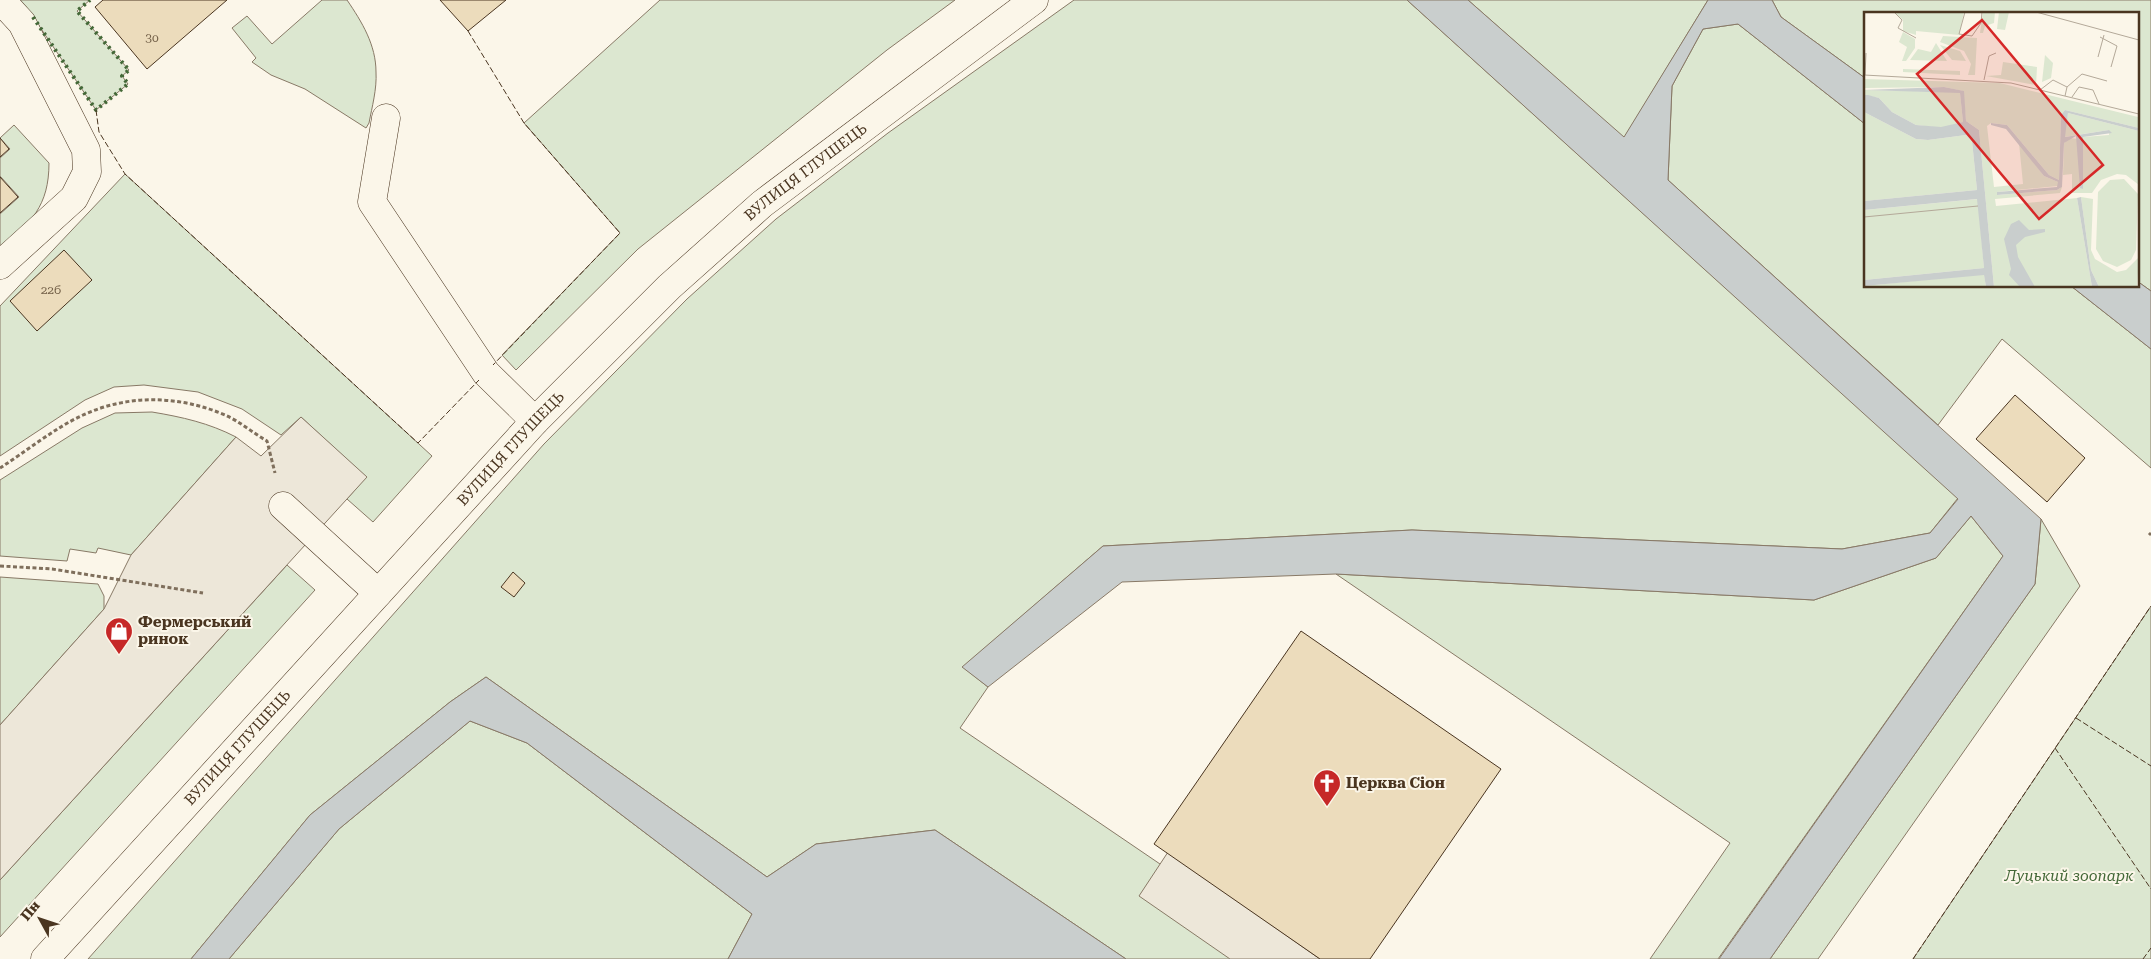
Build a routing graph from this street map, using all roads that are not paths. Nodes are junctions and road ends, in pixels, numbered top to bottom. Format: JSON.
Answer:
{"nodes":[{"id":1,"x":1,"y":0,"type":"edge"},
{"id":2,"x":1031,"y":1,"type":"edge"},
{"id":3,"x":386,"y":118,"type":"dead end"},
{"id":4,"x":0,"y":265,"type":"edge"},
{"id":5,"x":535,"y":421,"type":"junction"},
{"id":6,"x":283,"y":506,"type":"road end"},
{"id":7,"x":378,"y":593,"type":"junction"},
{"id":8,"x":45,"y":959,"type":"edge"}],
"edges":[{"from":1,"to":4,"type":"street"},
{"from":2,"to":5,"type":"street","name":"ВУЛИЦЯ ГЛУШЕЦЬ"},
{"from":3,"to":5,"type":"street"},
{"from":5,"to":7,"type":"street","name":"ВУЛИЦЯ ГЛУШЕЦЬ"},
{"from":6,"to":7,"type":"street"},
{"from":7,"to":8,"type":"street","name":"ВУЛИЦЯ ГЛУШЕЦЬ"}]}
